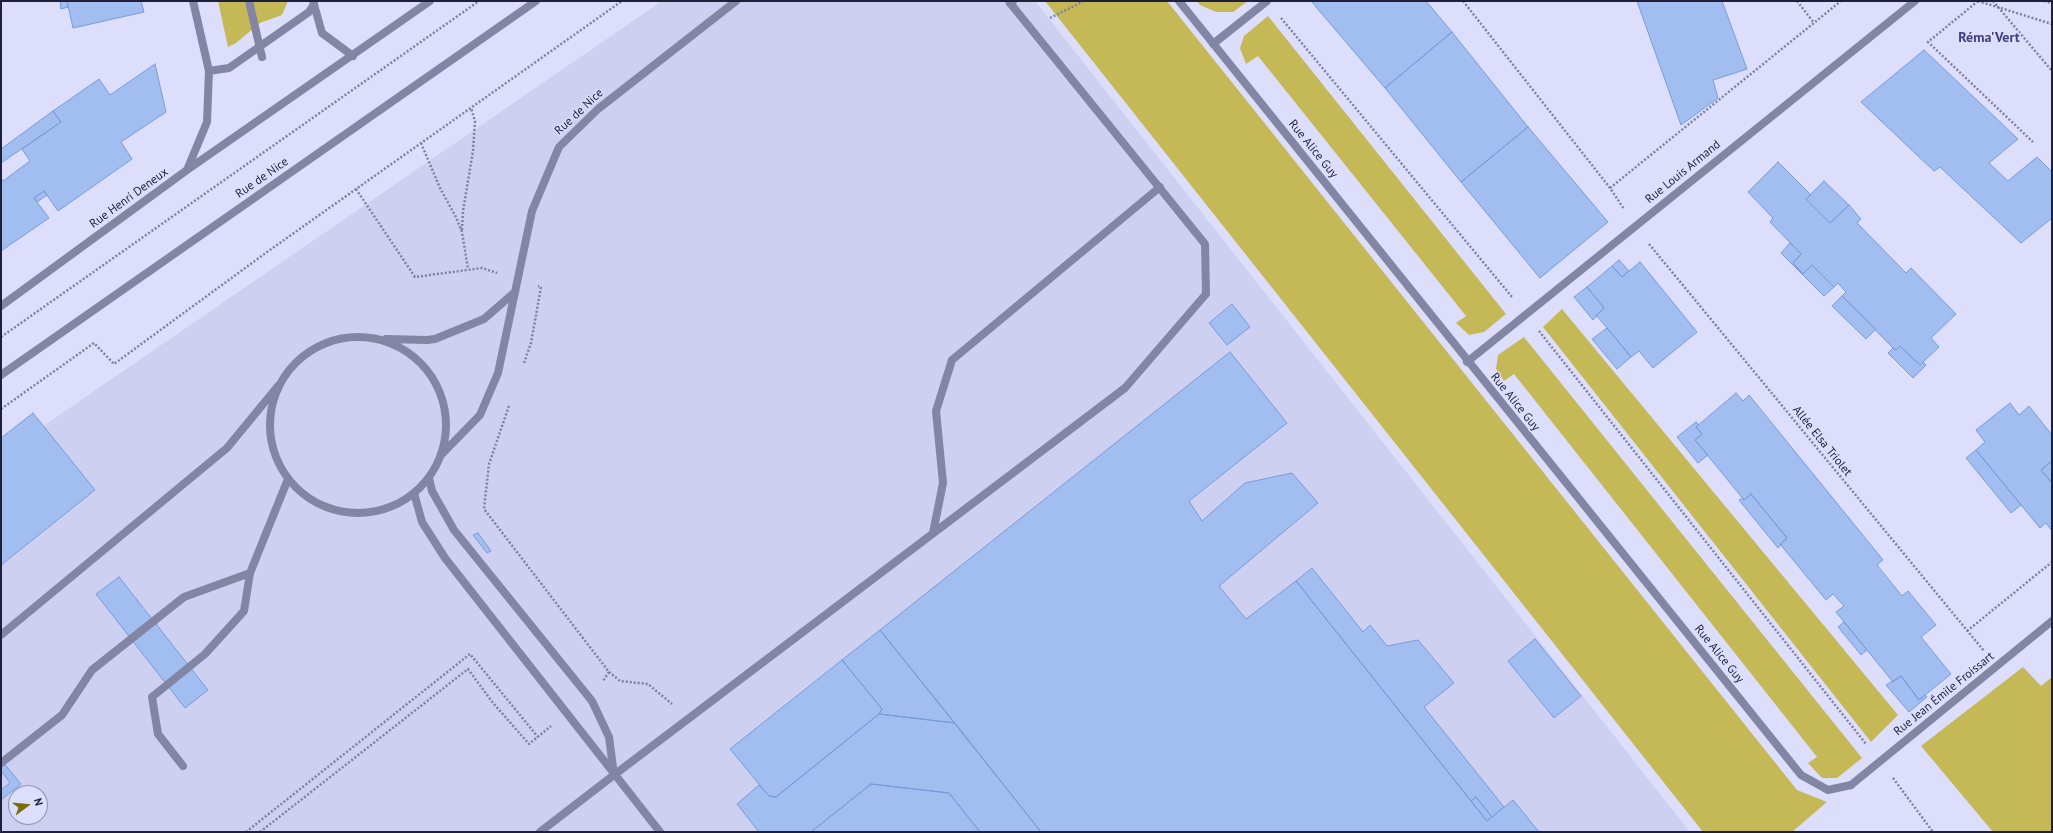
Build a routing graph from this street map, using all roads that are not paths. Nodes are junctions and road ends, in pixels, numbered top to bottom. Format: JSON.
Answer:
{"nodes":[{"id":1,"x":193,"y":1,"type":"edge"},
{"id":2,"x":249,"y":1,"type":"edge"},
{"id":3,"x":430,"y":1,"type":"edge"},
{"id":4,"x":536,"y":1,"type":"edge"},
{"id":5,"x":736,"y":1,"type":"edge"},
{"id":6,"x":1178,"y":1,"type":"edge"},
{"id":7,"x":1267,"y":1,"type":"edge"},
{"id":8,"x":1915,"y":1,"type":"edge"},
{"id":9,"x":314,"y":2,"type":"edge"},
{"id":10,"x":1011,"y":2,"type":"edge"},
{"id":11,"x":1213,"y":44,"type":"junction"},
{"id":12,"x":259,"y":46,"type":"junction"},
{"id":13,"x":353,"y":56,"type":"junction"},
{"id":14,"x":262,"y":57,"type":"dead end"},
{"id":15,"x":209,"y":71,"type":"junction"},
{"id":16,"x":187,"y":170,"type":"junction"},
{"id":17,"x":1160,"y":187,"type":"junction"},
{"id":18,"x":515,"y":292,"type":"junction"},
{"id":19,"x":1,"y":306,"type":"edge"},
{"id":20,"x":380,"y":338,"type":"junction"},
{"id":21,"x":1467,"y":362,"type":"junction"},
{"id":22,"x":1,"y":375,"type":"edge"},
{"id":23,"x":278,"y":386,"type":"junction"},
{"id":24,"x":441,"y":455,"type":"junction"},
{"id":25,"x":429,"y":478,"type":"junction"},
{"id":26,"x":288,"y":479,"type":"junction"},
{"id":27,"x":414,"y":493,"type":"junction"},
{"id":28,"x":933,"y":533,"type":"junction"},
{"id":29,"x":250,"y":573,"type":"junction"},
{"id":30,"x":2052,"y":621,"type":"edge"},
{"id":31,"x":1,"y":635,"type":"edge"},
{"id":32,"x":1,"y":762,"type":"edge"},
{"id":33,"x":183,"y":766,"type":"dead end"},
{"id":34,"x":614,"y":775,"type":"junction"},
{"id":35,"x":1851,"y":785,"type":"joint"},
{"id":36,"x":540,"y":832,"type":"edge"},
{"id":37,"x":660,"y":832,"type":"edge"}],
"edges":[{"from":1,"to":15,"type":"street"},
{"from":2,"to":12,"type":"street"},
{"from":3,"to":13,"type":"street","name":"Rue Henri Deneux"},
{"from":4,"to":22,"type":"street","name":"Rue de Nice"},
{"from":5,"to":18,"type":"street","name":"Rue de Nice"},
{"from":6,"to":11,"type":"street","name":"Rue Alice Guy"},
{"from":7,"to":11,"type":"street"},
{"from":8,"to":21,"type":"street","name":"Rue Louis Armand"},
{"from":9,"to":12,"type":"street"},
{"from":9,"to":13,"type":"street"},
{"from":10,"to":17,"type":"street"},
{"from":11,"to":21,"type":"street","name":"Rue Alice Guy"},
{"from":12,"to":14,"type":"street"},
{"from":12,"to":15,"type":"street"},
{"from":13,"to":16,"type":"street","name":"Rue Henri Deneux"},
{"from":15,"to":16,"type":"street"},
{"from":16,"to":19,"type":"street","name":"Rue Henri Deneux"},
{"from":17,"to":28,"type":"street"},
{"from":17,"to":28,"type":"street"},
{"from":18,"to":20,"type":"street"},
{"from":18,"to":24,"type":"street","name":"Rue de Nice"},
{"from":20,"to":23,"type":"street"},
{"from":20,"to":24,"type":"street"},
{"from":21,"to":35,"type":"street","name":"Rue Alice Guy"},
{"from":23,"to":26,"type":"street"},
{"from":23,"to":31,"type":"street"},
{"from":24,"to":25,"type":"street"},
{"from":25,"to":27,"type":"street"},
{"from":25,"to":34,"type":"street"},
{"from":26,"to":27,"type":"street"},
{"from":26,"to":29,"type":"street"},
{"from":27,"to":34,"type":"street"},
{"from":28,"to":34,"type":"street"},
{"from":29,"to":32,"type":"street"},
{"from":29,"to":33,"type":"street"},
{"from":30,"to":35,"type":"street","name":"Rue Jean Émile Froissart"},
{"from":34,"to":36,"type":"street"},
{"from":34,"to":37,"type":"street"}]}
